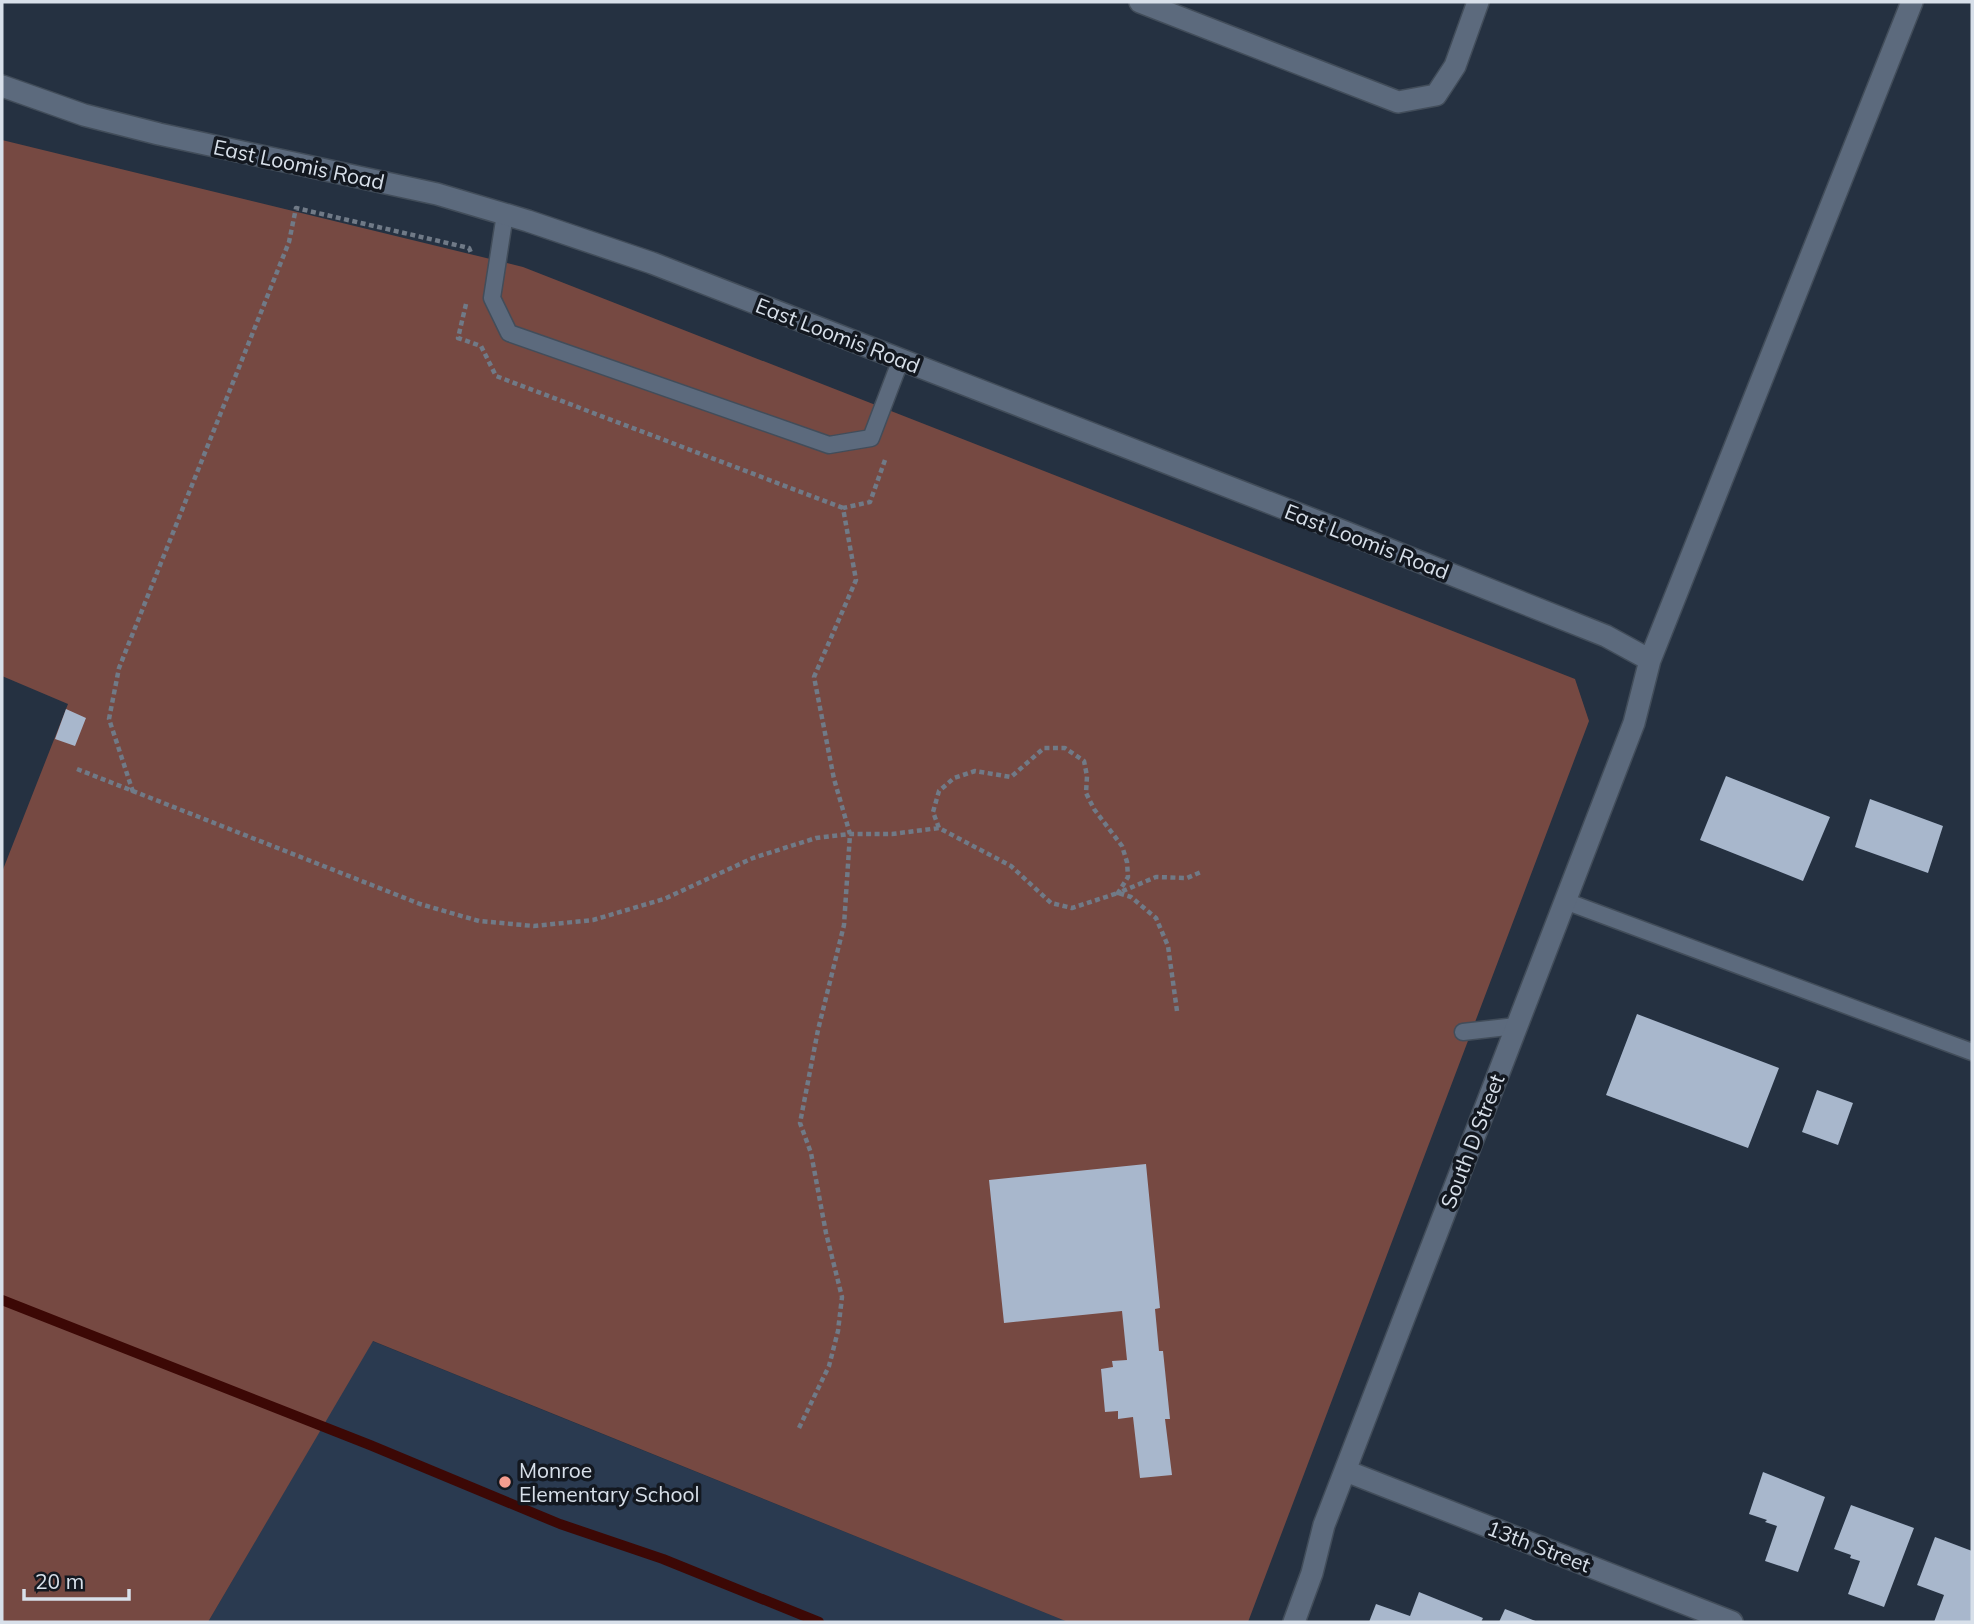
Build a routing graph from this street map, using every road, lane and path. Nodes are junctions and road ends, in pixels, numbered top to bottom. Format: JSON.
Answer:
{"nodes":[{"id":1,"x":1140,"y":2,"type":"edge"},
{"id":2,"x":1478,"y":2,"type":"edge"},
{"id":3,"x":1912,"y":2,"type":"edge"},
{"id":4,"x":2,"y":86,"type":"edge"},
{"id":5,"x":505,"y":214,"type":"junction"},
{"id":6,"x":475,"y":265,"type":"dead end"},
{"id":7,"x":467,"y":301,"type":"dead end"},
{"id":8,"x":901,"y":359,"type":"junction"},
{"id":9,"x":887,"y":455,"type":"dead end"},
{"id":10,"x":843,"y":508,"type":"junction"},
{"id":11,"x":1650,"y":660,"type":"junction"},
{"id":12,"x":77,"y":769,"type":"dead end"},
{"id":13,"x":134,"y":792,"type":"junction"},
{"id":14,"x":939,"y":828,"type":"junction"},
{"id":15,"x":850,"y":834,"type":"junction"},
{"id":16,"x":1201,"y":873,"type":"dead end"},
{"id":17,"x":1118,"y":893,"type":"junction"},
{"id":18,"x":1565,"y":901,"type":"junction"},
{"id":19,"x":1177,"y":1011,"type":"dead end"},
{"id":20,"x":1516,"y":1026,"type":"junction"},
{"id":21,"x":1463,"y":1032,"type":"dead end"},
{"id":22,"x":1972,"y":1052,"type":"edge"},
{"id":23,"x":799,"y":1429,"type":"dead end"},
{"id":24,"x":1346,"y":1471,"type":"junction"},
{"id":25,"x":1294,"y":1622,"type":"edge"},
{"id":26,"x":1732,"y":1622,"type":"edge"}],
"edges":[{"from":1,"to":2,"type":"street"},
{"from":3,"to":11,"type":"street","name":"South D Street"},
{"from":4,"to":5,"type":"street","name":"East Loomis Road"},
{"from":5,"to":8,"type":"street","name":"East Loomis Road"},
{"from":5,"to":8,"type":"lane"},
{"from":6,"to":13,"type":"path"},
{"from":7,"to":10,"type":"path"},
{"from":8,"to":11,"type":"street","name":"East Loomis Road"},
{"from":9,"to":10,"type":"path"},
{"from":10,"to":15,"type":"path"},
{"from":11,"to":18,"type":"street","name":"South D Street"},
{"from":12,"to":13,"type":"path"},
{"from":13,"to":15,"type":"path"},
{"from":14,"to":15,"type":"path"},
{"from":14,"to":17,"type":"path"},
{"from":14,"to":17,"type":"path"},
{"from":15,"to":23,"type":"path"},
{"from":16,"to":17,"type":"path"},
{"from":17,"to":19,"type":"path"},
{"from":18,"to":20,"type":"street","name":"South D Street"},
{"from":18,"to":22,"type":"lane"},
{"from":20,"to":21,"type":"lane"},
{"from":20,"to":24,"type":"street","name":"South D Street"},
{"from":24,"to":25,"type":"street","name":"South D Street"},
{"from":24,"to":26,"type":"street","name":"13th Street"}]}
